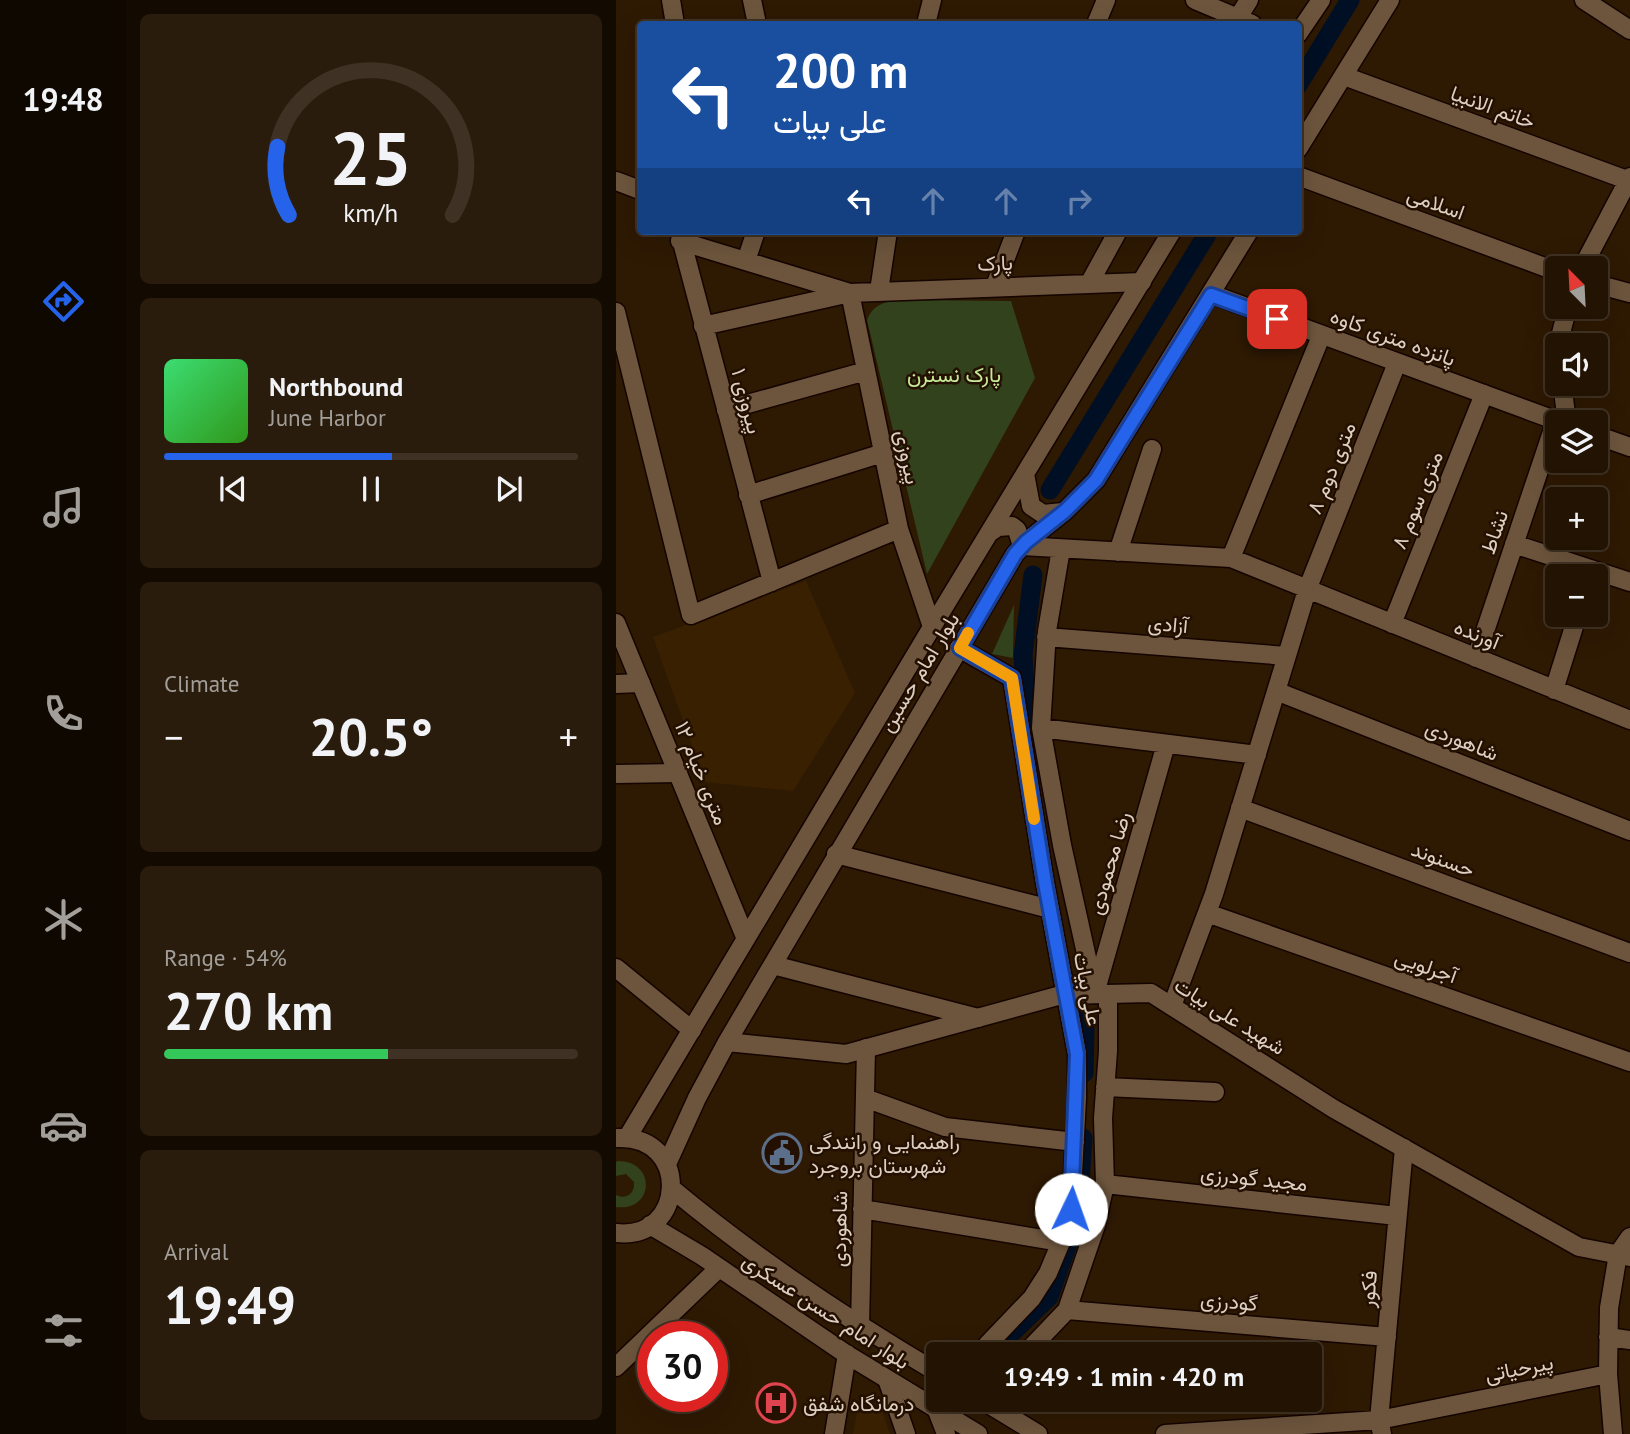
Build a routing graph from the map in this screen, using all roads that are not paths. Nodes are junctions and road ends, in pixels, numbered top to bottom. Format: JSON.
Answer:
{"nodes":[{"id":1,"x":671,"y":0,"type":"edge"},
{"id":2,"x":752,"y":0,"type":"edge"},
{"id":3,"x":932,"y":0,"type":"edge"},
{"id":4,"x":1106,"y":0,"type":"edge"},
{"id":5,"x":1195,"y":0,"type":"edge"},
{"id":6,"x":1249,"y":0,"type":"edge"},
{"id":7,"x":1321,"y":0,"type":"edge"},
{"id":8,"x":1390,"y":0,"type":"edge"},
{"id":9,"x":1584,"y":0,"type":"edge"},
{"id":10,"x":674,"y":21,"type":"edge"},
{"id":11,"x":756,"y":21,"type":"edge"},
{"id":12,"x":927,"y":21,"type":"edge"},
{"id":13,"x":1097,"y":21,"type":"edge"},
{"id":14,"x":1240,"y":21,"type":"edge"},
{"id":15,"x":1242,"y":21,"type":"edge"},
{"id":16,"x":1302,"y":28,"type":"edge"},
{"id":17,"x":1630,"y":30,"type":"edge"},
{"id":18,"x":1344,"y":76,"type":"junction"},
{"id":19,"x":1302,"y":143,"type":"edge"},
{"id":20,"x":1302,"y":177,"type":"edge"},
{"id":21,"x":1629,"y":179,"type":"edge"},
{"id":22,"x":616,"y":181,"type":"edge"},
{"id":23,"x":637,"y":189,"type":"edge"},
{"id":24,"x":755,"y":235,"type":"edge"},
{"id":25,"x":887,"y":235,"type":"edge"},
{"id":26,"x":1014,"y":235,"type":"edge"},
{"id":27,"x":1116,"y":235,"type":"edge"},
{"id":28,"x":1170,"y":235,"type":"edge"},
{"id":29,"x":1247,"y":235,"type":"edge"},
{"id":30,"x":679,"y":236,"type":"edge"},
{"id":31,"x":1588,"y":256,"type":"edge"},
{"id":32,"x":746,"y":261,"type":"junction"},
{"id":33,"x":1545,"y":267,"type":"edge"},
{"id":34,"x":1090,"y":282,"type":"junction"},
{"id":35,"x":1142,"y":282,"type":"junction"},
{"id":36,"x":995,"y":286,"type":"junction"},
{"id":37,"x":1608,"y":287,"type":"edge"},
{"id":38,"x":878,"y":291,"type":"junction"},
{"id":39,"x":850,"y":293,"type":"junction"},
{"id":40,"x":1630,"y":293,"type":"edge"},
{"id":41,"x":1211,"y":295,"type":"junction"},
{"id":42,"x":616,"y":312,"type":"edge"},
{"id":43,"x":703,"y":326,"type":"junction"},
{"id":44,"x":1321,"y":336,"type":"junction"},
{"id":45,"x":1397,"y":363,"type":"junction"},
{"id":46,"x":866,"y":371,"type":"junction"},
{"id":47,"x":1484,"y":394,"type":"junction"},
{"id":48,"x":726,"y":410,"type":"junction"},
{"id":49,"x":1545,"y":415,"type":"edge"},
{"id":50,"x":1608,"y":439,"type":"edge"},
{"id":51,"x":1630,"y":447,"type":"edge"},
{"id":52,"x":1152,"y":449,"type":"dead end"},
{"id":53,"x":884,"y":453,"type":"junction"},
{"id":54,"x":1545,"y":463,"type":"edge"},
{"id":55,"x":1024,"y":474,"type":"junction"},
{"id":56,"x":748,"y":495,"type":"junction"},
{"id":57,"x":1063,"y":512,"type":"junction"},
{"id":58,"x":900,"y":529,"type":"junction"},
{"id":59,"x":988,"y":533,"type":"junction"},
{"id":60,"x":1514,"y":544,"type":"junction"},
{"id":61,"x":1022,"y":546,"type":"junction"},
{"id":62,"x":1061,"y":549,"type":"junction"},
{"id":63,"x":1118,"y":552,"type":"junction"},
{"id":64,"x":1231,"y":558,"type":"junction"},
{"id":65,"x":1568,"y":564,"type":"edge"},
{"id":66,"x":1608,"y":577,"type":"edge"},
{"id":67,"x":772,"y":582,"type":"junction"},
{"id":68,"x":1630,"y":582,"type":"edge"},
{"id":69,"x":1307,"y":590,"type":"junction"},
{"id":70,"x":616,"y":623,"type":"edge"},
{"id":71,"x":1392,"y":624,"type":"junction"},
{"id":72,"x":932,"y":627,"type":"junction"},
{"id":73,"x":1574,"y":627,"type":"edge"},
{"id":74,"x":1046,"y":637,"type":"junction"},
{"id":75,"x":960,"y":648,"type":"junction"},
{"id":76,"x":1287,"y":656,"type":"junction"},
{"id":77,"x":1476,"y":658,"type":"junction"},
{"id":78,"x":641,"y":683,"type":"junction"},
{"id":79,"x":616,"y":684,"type":"edge"},
{"id":80,"x":1554,"y":690,"type":"junction"},
{"id":81,"x":1276,"y":691,"type":"junction"},
{"id":82,"x":1630,"y":720,"type":"edge"},
{"id":83,"x":1041,"y":728,"type":"junction"},
{"id":84,"x":1166,"y":744,"type":"junction"},
{"id":85,"x":1257,"y":755,"type":"junction"},
{"id":86,"x":678,"y":773,"type":"junction"},
{"id":87,"x":616,"y":774,"type":"edge"},
{"id":88,"x":1240,"y":808,"type":"junction"},
{"id":89,"x":1630,"y":831,"type":"edge"},
{"id":90,"x":836,"y":854,"type":"junction"},
{"id":91,"x":1050,"y":909,"type":"junction"},
{"id":92,"x":1207,"y":913,"type":"junction"},
{"id":93,"x":746,"y":939,"type":"junction"},
{"id":94,"x":1630,"y":953,"type":"edge"},
{"id":95,"x":773,"y":965,"type":"junction"},
{"id":96,"x":616,"y":968,"type":"edge"},
{"id":97,"x":1101,"y":994,"type":"junction"},
{"id":98,"x":1067,"y":995,"type":"junction"},
{"id":99,"x":1172,"y":1006,"type":"junction"},
{"id":100,"x":978,"y":1018,"type":"junction"},
{"id":101,"x":692,"y":1030,"type":"junction"},
{"id":102,"x":727,"y":1042,"type":"junction"},
{"id":103,"x":866,"y":1048,"type":"junction"},
{"id":104,"x":1630,"y":1062,"type":"edge"},
{"id":105,"x":1105,"y":1087,"type":"junction"},
{"id":106,"x":1215,"y":1092,"type":"dead end"},
{"id":107,"x":865,"y":1098,"type":"junction"},
{"id":108,"x":622,"y":1138,"type":"edge"},
{"id":109,"x":1074,"y":1142,"type":"junction"},
{"id":110,"x":1404,"y":1148,"type":"junction"},
{"id":111,"x":667,"y":1164,"type":"junction"},
{"id":112,"x":1105,"y":1184,"type":"junction"},
{"id":113,"x":671,"y":1188,"type":"junction"},
{"id":114,"x":862,"y":1209,"type":"junction"},
{"id":115,"x":1397,"y":1216,"type":"junction"},
{"id":116,"x":650,"y":1225,"type":"junction"},
{"id":117,"x":616,"y":1233,"type":"edge"},
{"id":118,"x":1630,"y":1237,"type":"edge"},
{"id":119,"x":1061,"y":1242,"type":"junction"},
{"id":120,"x":1624,"y":1256,"type":"edge"},
{"id":121,"x":719,"y":1268,"type":"junction"},
{"id":122,"x":1067,"y":1310,"type":"junction"},
{"id":123,"x":860,"y":1327,"type":"junction"},
{"id":124,"x":1387,"y":1337,"type":"junction"},
{"id":125,"x":1608,"y":1337,"type":"junction"},
{"id":126,"x":1630,"y":1339,"type":"edge"},
{"id":127,"x":990,"y":1342,"type":"edge"},
{"id":128,"x":1036,"y":1342,"type":"edge"},
{"id":129,"x":847,"y":1354,"type":"junction"},
{"id":130,"x":926,"y":1366,"type":"edge"},
{"id":131,"x":616,"y":1367,"type":"edge"},
{"id":132,"x":1608,"y":1374,"type":"junction"},
{"id":133,"x":887,"y":1379,"type":"junction"},
{"id":134,"x":926,"y":1398,"type":"edge"},
{"id":135,"x":941,"y":1412,"type":"edge"},
{"id":136,"x":949,"y":1412,"type":"edge"},
{"id":137,"x":1002,"y":1412,"type":"edge"},
{"id":138,"x":1381,"y":1427,"type":"edge"},
{"id":139,"x":1266,"y":1431,"type":"edge"},
{"id":140,"x":834,"y":1434,"type":"edge"},
{"id":141,"x":906,"y":1434,"type":"edge"},
{"id":142,"x":946,"y":1434,"type":"edge"},
{"id":143,"x":978,"y":1434,"type":"edge"},
{"id":144,"x":1038,"y":1434,"type":"edge"},
{"id":145,"x":1165,"y":1434,"type":"edge"},
{"id":146,"x":1613,"y":1434,"type":"edge"}],
"edges":[{"from":1,"to":10,"type":"street"},
{"from":2,"to":11,"type":"street"},
{"from":3,"to":12,"type":"street"},
{"from":4,"to":13,"type":"street"},
{"from":5,"to":14,"type":"street"},
{"from":6,"to":15,"type":"street"},
{"from":7,"to":16,"type":"street"},
{"from":8,"to":18,"type":"street"},
{"from":9,"to":17,"type":"street"},
{"from":18,"to":19,"type":"street"},
{"from":18,"to":21,"type":"street","name":"خاتم الانبیا"},
{"from":20,"to":33,"type":"street","name":"اسلامی"},
{"from":21,"to":31,"type":"street"},
{"from":22,"to":23,"type":"street"},
{"from":24,"to":32,"type":"street"},
{"from":25,"to":38,"type":"street"},
{"from":26,"to":36,"type":"street"},
{"from":27,"to":34,"type":"street"},
{"from":28,"to":35,"type":"street","name":"بلوار امام حسین"},
{"from":29,"to":41,"type":"street","name":"بلوار امام حسین"},
{"from":30,"to":32,"type":"street"},
{"from":30,"to":43,"type":"street","name":"پیروزی ۱"},
{"from":32,"to":39,"type":"street"},
{"from":34,"to":35,"type":"street","name":"پارک"},
{"from":34,"to":36,"type":"street","name":"پارک"},
{"from":35,"to":55,"type":"street","name":"بلوار امام حسین"},
{"from":36,"to":38,"type":"street","name":"پارک"},
{"from":37,"to":40,"type":"street"},
{"from":38,"to":39,"type":"street","name":"پارک"},
{"from":39,"to":43,"type":"street"},
{"from":39,"to":46,"type":"street","name":"پیروزی"},
{"from":41,"to":44,"type":"street","name":"پانزده متری کاوه"},
{"from":41,"to":57,"type":"street","name":"بلوار امام حسین"},
{"from":42,"to":67,"type":"street"},
{"from":43,"to":48,"type":"street","name":"پیروزی ۱"},
{"from":44,"to":45,"type":"street","name":"پانزده متری کاوه"},
{"from":44,"to":64,"type":"street"},
{"from":45,"to":47,"type":"street","name":"پانزده متری کاوه"},
{"from":45,"to":69,"type":"street","name":"۸ متری دوم"},
{"from":46,"to":48,"type":"street"},
{"from":46,"to":53,"type":"street","name":"پیروزی"},
{"from":47,"to":49,"type":"street","name":"پانزده متری کاوه"},
{"from":47,"to":71,"type":"street","name":"۸ متری سوم"},
{"from":48,"to":56,"type":"street","name":"پیروزی ۱"},
{"from":50,"to":51,"type":"street"},
{"from":52,"to":63,"type":"street"},
{"from":53,"to":56,"type":"street"},
{"from":53,"to":58,"type":"street","name":"پیروزی"},
{"from":54,"to":60,"type":"street","name":"نشاط"},
{"from":55,"to":57,"type":"street"},
{"from":55,"to":59,"type":"street","name":"بلوار امام حسین"},
{"from":56,"to":67,"type":"street","name":"پیروزی ۱"},
{"from":57,"to":61,"type":"street","name":"بلوار امام حسین"},
{"from":58,"to":67,"type":"street"},
{"from":58,"to":72,"type":"street","name":"پیروزی"},
{"from":59,"to":61,"type":"street"},
{"from":59,"to":72,"type":"street","name":"بلوار امام حسین"},
{"from":60,"to":65,"type":"street"},
{"from":60,"to":77,"type":"street","name":"نشاط"},
{"from":61,"to":62,"type":"street","name":"آورنده"},
{"from":61,"to":75,"type":"street","name":"بلوار امام حسین"},
{"from":62,"to":63,"type":"street","name":"آورنده"},
{"from":62,"to":74,"type":"street","name":"علی بیات"},
{"from":63,"to":64,"type":"street","name":"آورنده"},
{"from":64,"to":69,"type":"street","name":"آورنده"},
{"from":66,"to":68,"type":"street"},
{"from":69,"to":71,"type":"street","name":"آورنده"},
{"from":69,"to":76,"type":"street"},
{"from":70,"to":78,"type":"street","name":"۱۲ متری خیام"},
{"from":71,"to":77,"type":"street","name":"آورنده"},
{"from":72,"to":93,"type":"street","name":"بلوار امام حسین"},
{"from":73,"to":80,"type":"street"},
{"from":74,"to":76,"type":"street","name":"آزادی"},
{"from":74,"to":83,"type":"street","name":"علی بیات"},
{"from":75,"to":90,"type":"street","name":"بلوار امام حسین"},
{"from":75,"to":91,"type":"street","name":"علی بیات"},
{"from":76,"to":81,"type":"street"},
{"from":77,"to":80,"type":"street","name":"آورنده"},
{"from":78,"to":79,"type":"street"},
{"from":78,"to":86,"type":"street","name":"۱۲ متری خیام"},
{"from":80,"to":82,"type":"street","name":"آورنده"},
{"from":81,"to":85,"type":"street"},
{"from":81,"to":89,"type":"street","name":"شاهوردی"},
{"from":83,"to":84,"type":"street"},
{"from":83,"to":97,"type":"street","name":"علی بیات"},
{"from":84,"to":85,"type":"street"},
{"from":84,"to":97,"type":"street","name":"رضا محمودی"},
{"from":85,"to":88,"type":"street"},
{"from":86,"to":87,"type":"street"},
{"from":86,"to":93,"type":"street","name":"۱۲ متری خیام"},
{"from":88,"to":92,"type":"street"},
{"from":88,"to":94,"type":"street","name":"حسنوند"},
{"from":90,"to":91,"type":"street"},
{"from":90,"to":95,"type":"street","name":"بلوار امام حسین"},
{"from":91,"to":98,"type":"street","name":"علی بیات"},
{"from":92,"to":99,"type":"street"},
{"from":92,"to":104,"type":"street","name":"آجرلویی"},
{"from":93,"to":101,"type":"street","name":"بلوار امام حسین"},
{"from":95,"to":100,"type":"street"},
{"from":95,"to":102,"type":"street","name":"بلوار امام حسین"},
{"from":96,"to":101,"type":"street"},
{"from":97,"to":98,"type":"street","name":"شهید علی بیات"},
{"from":97,"to":99,"type":"street","name":"شهید علی بیات"},
{"from":97,"to":105,"type":"street"},
{"from":98,"to":100,"type":"street","name":"شهید علی بیات"},
{"from":98,"to":109,"type":"street","name":"علی بیات"},
{"from":99,"to":110,"type":"street","name":"شهید علی بیات"},
{"from":100,"to":103,"type":"street","name":"شهید علی بیات"},
{"from":101,"to":108,"type":"street","name":"بلوار امام حسین"},
{"from":102,"to":103,"type":"street","name":"شهید علی بیات"},
{"from":102,"to":111,"type":"street","name":"بلوار امام حسین"},
{"from":103,"to":107,"type":"street","name":"شاهوردی"},
{"from":105,"to":106,"type":"street"},
{"from":105,"to":112,"type":"street"},
{"from":107,"to":109,"type":"street"},
{"from":107,"to":114,"type":"street","name":"شاهوردی"},
{"from":108,"to":111,"type":"street"},
{"from":109,"to":119,"type":"street","name":"علی بیات"},
{"from":110,"to":115,"type":"street","name":"فکور"},
{"from":110,"to":120,"type":"street","name":"شهید علی بیات"},
{"from":111,"to":113,"type":"street"},
{"from":112,"to":115,"type":"street","name":"مجید گودرزی"},
{"from":112,"to":122,"type":"street"},
{"from":113,"to":116,"type":"street"},
{"from":113,"to":123,"type":"street","name":"بلوار امام حسن عسکری"},
{"from":114,"to":119,"type":"street"},
{"from":114,"to":123,"type":"street","name":"شاهوردی"},
{"from":115,"to":124,"type":"street","name":"فکور"},
{"from":116,"to":117,"type":"street"},
{"from":116,"to":121,"type":"street","name":"بلوار امام حسن عسکری"},
{"from":118,"to":120,"type":"street"},
{"from":119,"to":127,"type":"street","name":"علی بیات"},
{"from":120,"to":125,"type":"street"},
{"from":121,"to":129,"type":"street","name":"بلوار امام حسن عسکری"},
{"from":121,"to":131,"type":"street"},
{"from":122,"to":124,"type":"street","name":"گودرزی"},
{"from":122,"to":128,"type":"street"},
{"from":123,"to":130,"type":"street","name":"بلوار امام حسن عسکری"},
{"from":124,"to":138,"type":"street","name":"فکور"},
{"from":125,"to":126,"type":"street"},
{"from":125,"to":132,"type":"street"},
{"from":129,"to":133,"type":"street","name":"بلوار امام حسن عسکری"},
{"from":129,"to":140,"type":"street"},
{"from":132,"to":138,"type":"street","name":"پیرحیاتی"},
{"from":132,"to":146,"type":"street"},
{"from":133,"to":134,"type":"street","name":"بلوار امام حسن عسکری"},
{"from":133,"to":141,"type":"street"},
{"from":135,"to":142,"type":"street"},
{"from":136,"to":143,"type":"street","name":"بلوار امام حسن عسکری"},
{"from":137,"to":144,"type":"street"},
{"from":138,"to":139,"type":"street","name":"پیرحیاتی"},
{"from":139,"to":145,"type":"street","name":"پیرحیاتی"}]}
